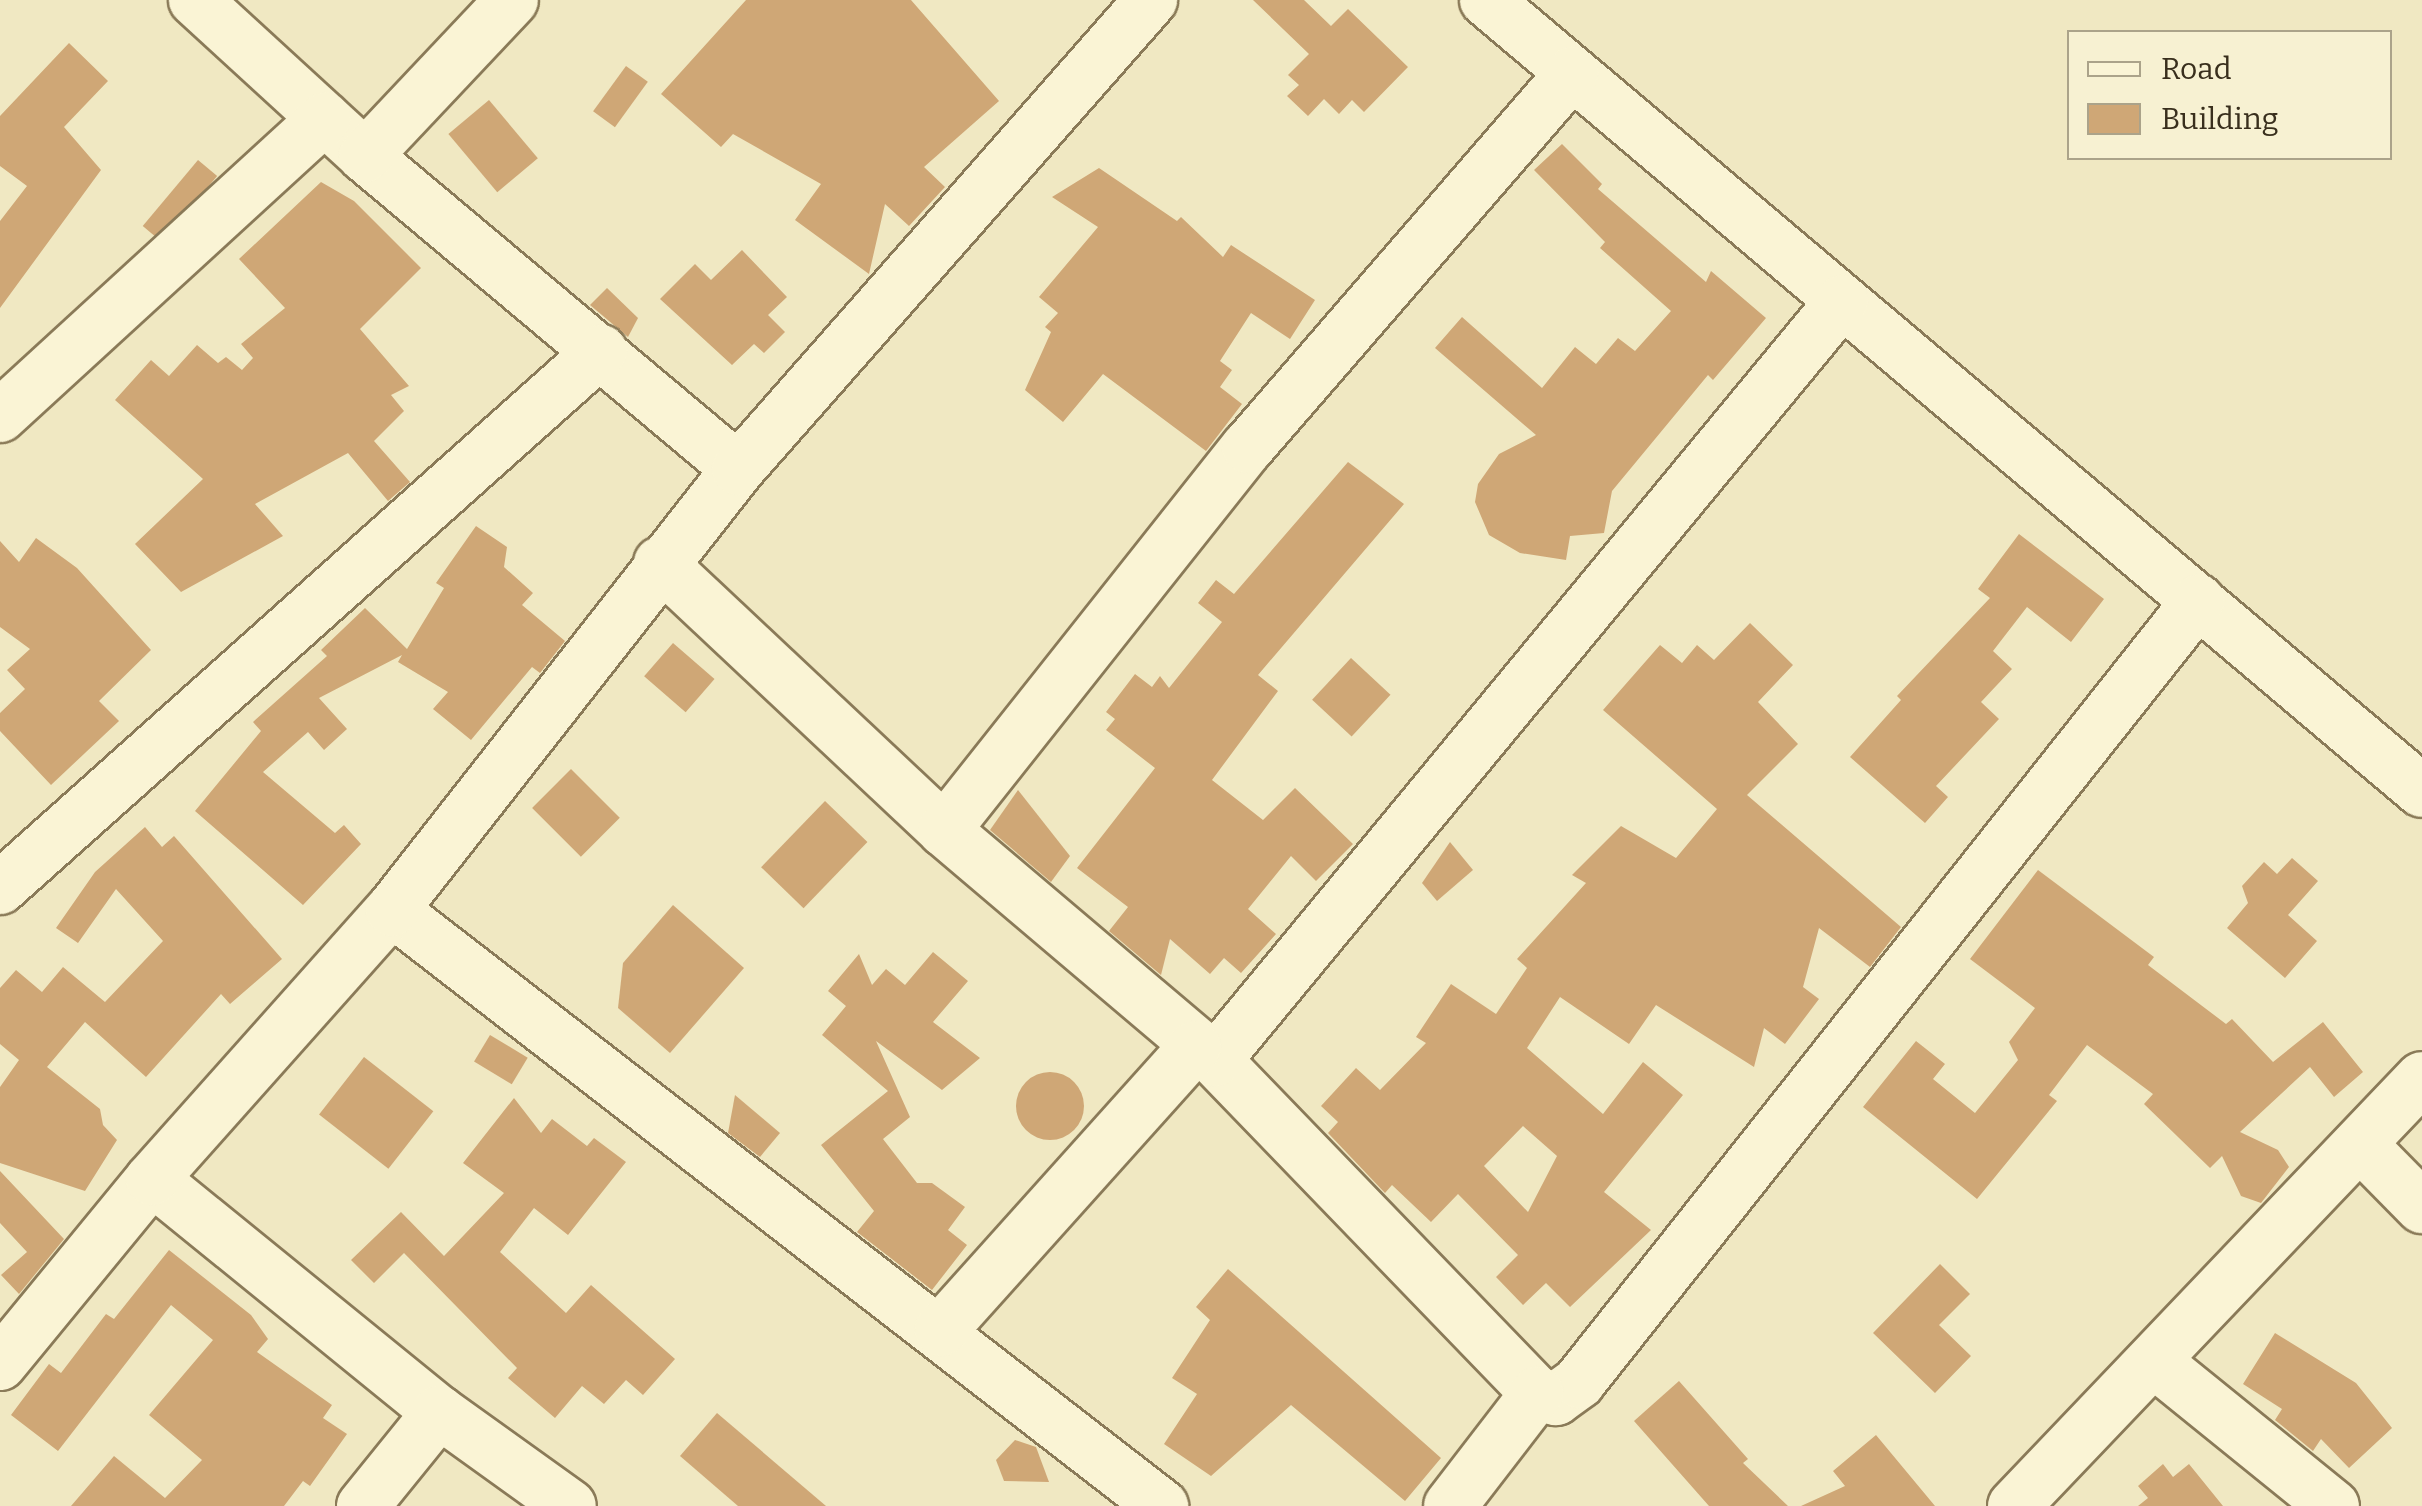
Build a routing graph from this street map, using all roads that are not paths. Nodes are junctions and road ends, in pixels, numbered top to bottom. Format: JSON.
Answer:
{"nodes":[{"id":1,"x":195,"y":0,"type":"edge"},
{"id":2,"x":1151,"y":0,"type":"edge"},
{"id":3,"x":1486,"y":0,"type":"edge"},
{"id":4,"x":500,"y":5,"type":"edge"},
{"id":5,"x":1572,"y":72,"type":"junction"},
{"id":6,"x":324,"y":119,"type":"junction"},
{"id":7,"x":365,"y":156,"type":"junction"},
{"id":8,"x":1842,"y":301,"type":"junction"},
{"id":9,"x":601,"y":351,"type":"junction"},
{"id":10,"x":0,"y":416,"type":"edge"},
{"id":11,"x":738,"y":469,"type":"junction"},
{"id":12,"x":660,"y":563,"type":"junction"},
{"id":13,"x":2198,"y":600,"type":"junction"},
{"id":14,"x":2422,"y":791,"type":"edge"},
{"id":15,"x":944,"y":830,"type":"junction"},
{"id":16,"x":0,"y":888,"type":"edge"},
{"id":17,"x":392,"y":910,"type":"junction"},
{"id":18,"x":1205,"y":1054,"type":"junction"},
{"id":19,"x":2422,"y":1078,"type":"edge"},
{"id":20,"x":2362,"y":1144,"type":"junction"},
{"id":21,"x":152,"y":1179,"type":"junction"},
{"id":22,"x":2422,"y":1206,"type":"edge"},
{"id":23,"x":941,"y":1330,"type":"junction"},
{"id":24,"x":2155,"y":1362,"type":"junction"},
{"id":25,"x":0,"y":1364,"type":"edge"},
{"id":26,"x":1538,"y":1393,"type":"junction"},
{"id":27,"x":439,"y":1412,"type":"junction"},
{"id":28,"x":363,"y":1506,"type":"edge"},
{"id":29,"x":570,"y":1506,"type":"edge"},
{"id":30,"x":1162,"y":1506,"type":"edge"},
{"id":31,"x":1450,"y":1506,"type":"edge"},
{"id":32,"x":2014,"y":1506,"type":"edge"},
{"id":33,"x":2333,"y":1506,"type":"edge"}],
"edges":[{"from":1,"to":6,"type":"street"},
{"from":2,"to":11,"type":"street"},
{"from":3,"to":5,"type":"street"},
{"from":4,"to":7,"type":"street"},
{"from":5,"to":8,"type":"street"},
{"from":5,"to":15,"type":"street"},
{"from":6,"to":7,"type":"street"},
{"from":6,"to":10,"type":"street"},
{"from":7,"to":9,"type":"street"},
{"from":8,"to":13,"type":"street"},
{"from":8,"to":18,"type":"street"},
{"from":9,"to":11,"type":"street"},
{"from":9,"to":16,"type":"street"},
{"from":11,"to":12,"type":"street"},
{"from":12,"to":15,"type":"street"},
{"from":12,"to":17,"type":"street"},
{"from":13,"to":14,"type":"street"},
{"from":13,"to":26,"type":"street"},
{"from":15,"to":18,"type":"street"},
{"from":17,"to":21,"type":"street"},
{"from":17,"to":23,"type":"street"},
{"from":18,"to":23,"type":"street"},
{"from":18,"to":26,"type":"street"},
{"from":19,"to":20,"type":"street"},
{"from":20,"to":22,"type":"street"},
{"from":20,"to":24,"type":"street"},
{"from":21,"to":25,"type":"street"},
{"from":21,"to":27,"type":"street"},
{"from":23,"to":30,"type":"street"},
{"from":24,"to":32,"type":"street"},
{"from":24,"to":33,"type":"street"},
{"from":26,"to":31,"type":"street"},
{"from":27,"to":28,"type":"street"},
{"from":27,"to":29,"type":"street"}]}
